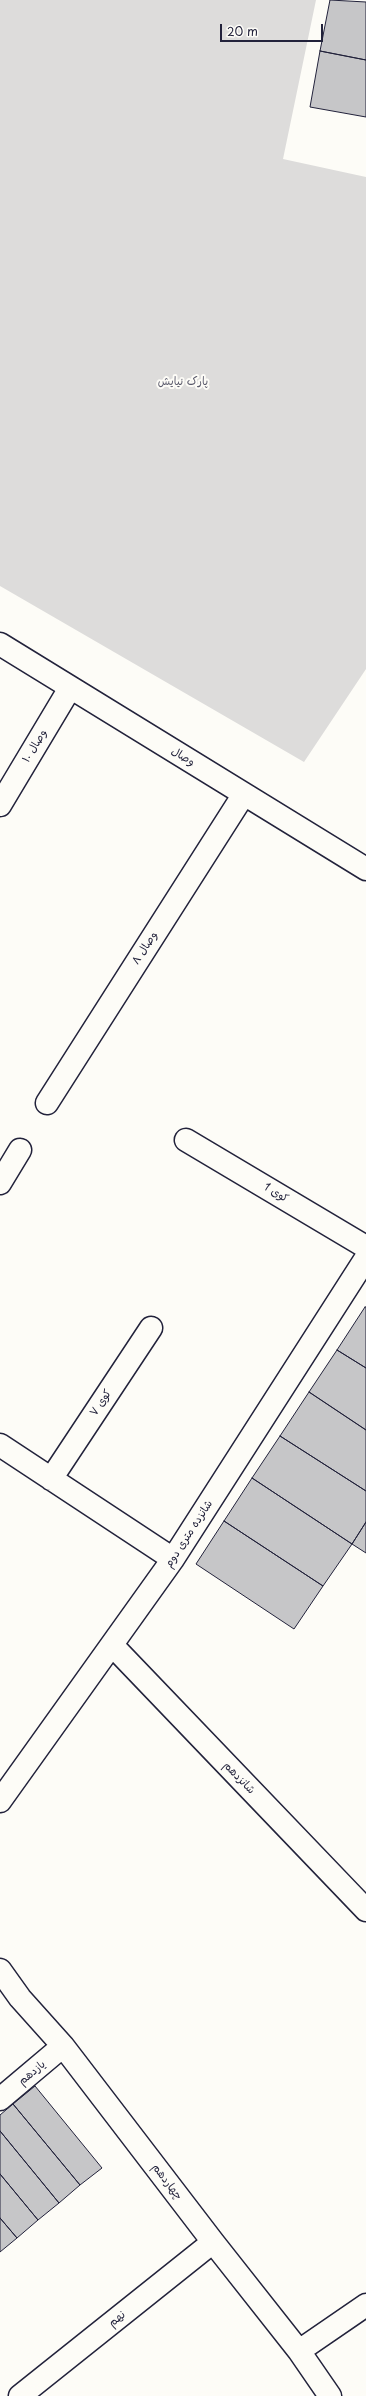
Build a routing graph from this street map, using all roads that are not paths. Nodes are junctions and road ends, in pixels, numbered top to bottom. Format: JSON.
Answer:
{"nodes":[{"id":1,"x":0,"y":644,"type":"edge"},
{"id":2,"x":70,"y":688,"type":"junction"},
{"id":3,"x":244,"y":794,"type":"junction"},
{"id":4,"x":0,"y":805,"type":"edge"},
{"id":5,"x":366,"y":869,"type":"edge"},
{"id":6,"x":47,"y":1103,"type":"dead end"},
{"id":7,"x":186,"y":1140,"type":"dead end"},
{"id":8,"x":20,"y":1150,"type":"dead end"},
{"id":9,"x":0,"y":1183,"type":"edge"},
{"id":10,"x":366,"y":1247,"type":"edge"},
{"id":11,"x":366,"y":1258,"type":"edge"},
{"id":12,"x":151,"y":1328,"type":"dead end"},
{"id":13,"x":0,"y":1445,"type":"edge"},
{"id":14,"x":51,"y":1479,"type":"junction"},
{"id":15,"x":173,"y":1559,"type":"junction"},
{"id":16,"x":112,"y":1645,"type":"junction"},
{"id":17,"x":0,"y":1801,"type":"edge"},
{"id":18,"x":366,"y":1910,"type":"edge"},
{"id":19,"x":0,"y":1970,"type":"edge"},
{"id":20,"x":63,"y":2046,"type":"junction"},
{"id":21,"x":0,"y":2099,"type":"edge"},
{"id":22,"x":213,"y":2242,"type":"junction"},
{"id":23,"x":366,"y":2305,"type":"edge"},
{"id":24,"x":300,"y":2351,"type":"junction"},
{"id":25,"x":20,"y":2396,"type":"edge"},
{"id":26,"x":330,"y":2396,"type":"edge"}],
"edges":[{"from":1,"to":2,"type":"street","name":"وصال"},
{"from":2,"to":3,"type":"street","name":"وصال"},
{"from":2,"to":4,"type":"street","name":"وصال ۱۰"},
{"from":3,"to":5,"type":"street","name":"وصال"},
{"from":3,"to":6,"type":"street","name":"وصال ۸"},
{"from":7,"to":10,"type":"street","name":"کوی 1"},
{"from":8,"to":9,"type":"street"},
{"from":11,"to":15,"type":"street","name":"شانزده متری دوم"},
{"from":12,"to":14,"type":"street","name":"کوی ۷"},
{"from":13,"to":14,"type":"street"},
{"from":14,"to":15,"type":"street"},
{"from":15,"to":16,"type":"street","name":"شانزده متری دوم"},
{"from":16,"to":17,"type":"street","name":"شانزده متری دوم"},
{"from":16,"to":18,"type":"street","name":"شانزدهم"},
{"from":19,"to":20,"type":"street","name":"چهاردهم"},
{"from":20,"to":21,"type":"street","name":"یازدهم"},
{"from":20,"to":22,"type":"street","name":"چهاردهم"},
{"from":22,"to":24,"type":"street","name":"چهاردهم"},
{"from":22,"to":25,"type":"street","name":"نهم"},
{"from":23,"to":24,"type":"street"},
{"from":24,"to":26,"type":"street","name":"چهاردهم"}]}
